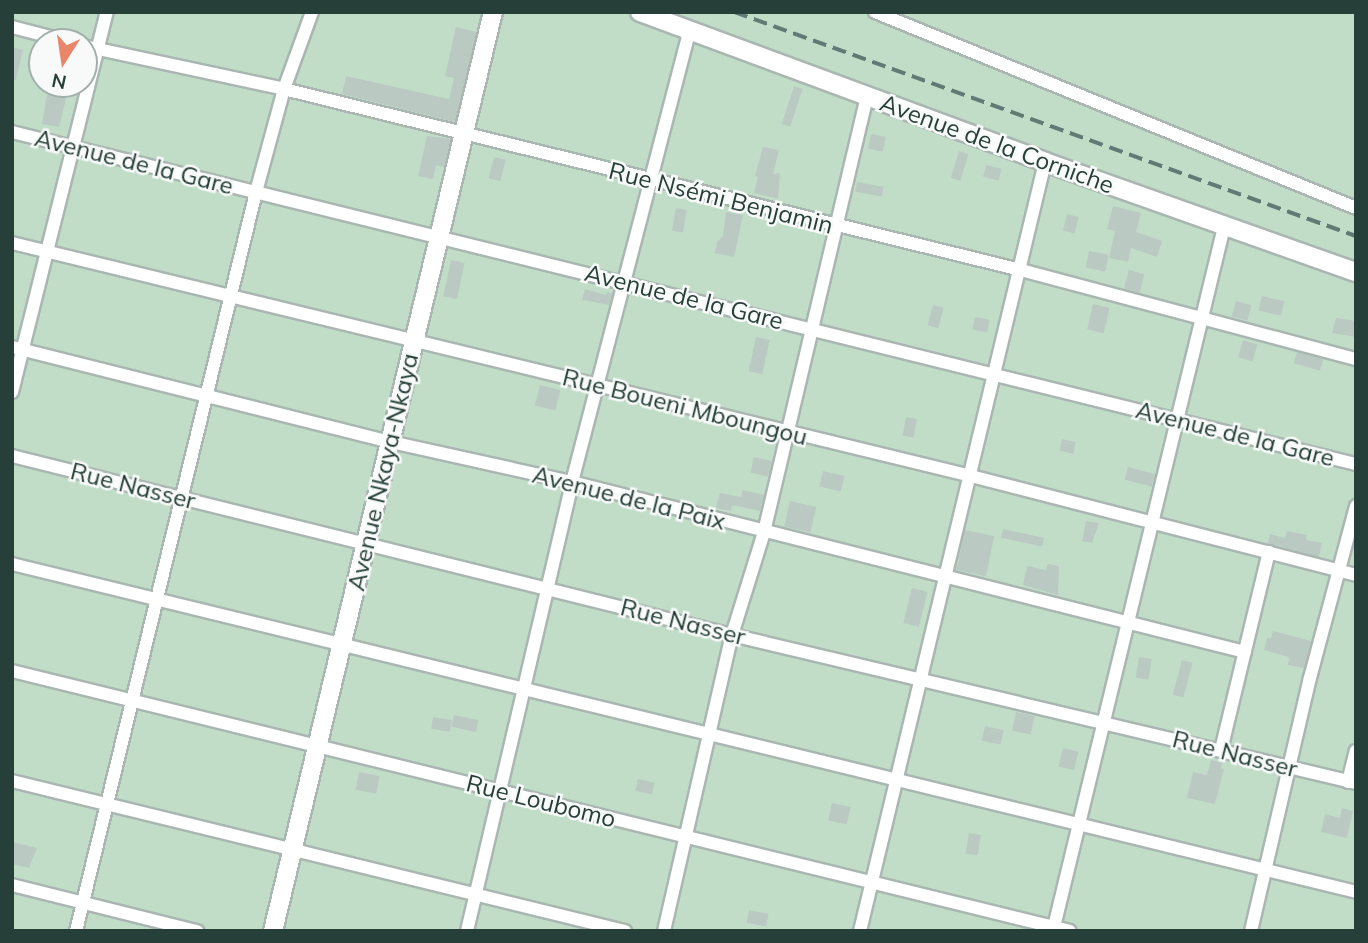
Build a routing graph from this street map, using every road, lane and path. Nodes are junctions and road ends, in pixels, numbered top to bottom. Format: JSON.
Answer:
{"nodes":[{"id":1,"x":107,"y":12,"type":"edge"},
{"id":2,"x":312,"y":12,"type":"edge"},
{"id":3,"x":493,"y":12,"type":"edge"},
{"id":4,"x":640,"y":12,"type":"edge"},
{"id":5,"x":875,"y":12,"type":"edge"},
{"id":6,"x":690,"y":29,"type":"junction"},
{"id":7,"x":98,"y":49,"type":"joint"},
{"id":8,"x":284,"y":89,"type":"junction"},
{"id":9,"x":867,"y":96,"type":"junction"},
{"id":10,"x":85,"y":98,"type":"edge"},
{"id":11,"x":12,"y":132,"type":"edge"},
{"id":12,"x":463,"y":134,"type":"junction"},
{"id":13,"x":72,"y":147,"type":"junction"},
{"id":14,"x":1045,"y":162,"type":"junction"},
{"id":15,"x":651,"y":181,"type":"junction"},
{"id":16,"x":256,"y":192,"type":"junction"},
{"id":17,"x":1356,"y":208,"type":"edge"},
{"id":18,"x":835,"y":226,"type":"junction"},
{"id":19,"x":1224,"y":227,"type":"junction"},
{"id":20,"x":439,"y":238,"type":"junction"},
{"id":21,"x":12,"y":243,"type":"edge"},
{"id":22,"x":48,"y":253,"type":"junction"},
{"id":23,"x":1021,"y":270,"type":"junction"},
{"id":24,"x":1356,"y":272,"type":"edge"},
{"id":25,"x":625,"y":282,"type":"junction"},
{"id":26,"x":230,"y":295,"type":"junction"},
{"id":27,"x":1202,"y":320,"type":"junction"},
{"id":28,"x":811,"y":327,"type":"junction"},
{"id":29,"x":414,"y":340,"type":"junction"},
{"id":30,"x":17,"y":348,"type":"edge"},
{"id":31,"x":1356,"y":359,"type":"edge"},
{"id":32,"x":994,"y":373,"type":"junction"},
{"id":33,"x":598,"y":386,"type":"junction"},
{"id":34,"x":12,"y":391,"type":"edge"},
{"id":35,"x":205,"y":393,"type":"junction"},
{"id":36,"x":1177,"y":420,"type":"junction"},
{"id":37,"x":786,"y":432,"type":"junction"},
{"id":38,"x":391,"y":442,"type":"junction"},
{"id":39,"x":12,"y":456,"type":"edge"},
{"id":40,"x":1356,"y":464,"type":"edge"},
{"id":41,"x":967,"y":475,"type":"junction"},
{"id":42,"x":572,"y":482,"type":"junction"},
{"id":43,"x":180,"y":497,"type":"junction"},
{"id":44,"x":1356,"y":506,"type":"edge"},
{"id":45,"x":1154,"y":523,"type":"junction"},
{"id":46,"x":764,"y":532,"type":"junction"},
{"id":47,"x":366,"y":544,"type":"junction"},
{"id":48,"x":1269,"y":552,"type":"junction"},
{"id":49,"x":12,"y":564,"type":"edge"},
{"id":50,"x":1338,"y":569,"type":"junction"},
{"id":51,"x":1356,"y":575,"type":"edge"},
{"id":52,"x":943,"y":576,"type":"junction"},
{"id":53,"x":547,"y":588,"type":"junction"},
{"id":54,"x":155,"y":598,"type":"junction"},
{"id":55,"x":1125,"y":624,"type":"junction"},
{"id":56,"x":732,"y":635,"type":"junction"},
{"id":57,"x":343,"y":644,"type":"junction"},
{"id":58,"x":1245,"y":652,"type":"junction"},
{"id":59,"x":12,"y":671,"type":"edge"},
{"id":60,"x":919,"y":678,"type":"junction"},
{"id":61,"x":526,"y":689,"type":"junction"},
{"id":62,"x":131,"y":700,"type":"junction"},
{"id":63,"x":1105,"y":722,"type":"junction"},
{"id":64,"x":711,"y":733,"type":"junction"},
{"id":65,"x":318,"y":747,"type":"junction"},
{"id":66,"x":1222,"y":750,"type":"junction"},
{"id":67,"x":1356,"y":751,"type":"edge"},
{"id":68,"x":1289,"y":768,"type":"junction"},
{"id":69,"x":12,"y":780,"type":"edge"},
{"id":70,"x":898,"y":781,"type":"junction"},
{"id":71,"x":1352,"y":783,"type":"edge"},
{"id":72,"x":500,"y":791,"type":"junction"},
{"id":73,"x":106,"y":804,"type":"junction"},
{"id":74,"x":1080,"y":825,"type":"junction"},
{"id":75,"x":686,"y":836,"type":"junction"},
{"id":76,"x":293,"y":850,"type":"junction"},
{"id":77,"x":1265,"y":870,"type":"junction"},
{"id":78,"x":873,"y":882,"type":"junction"},
{"id":79,"x":12,"y":885,"type":"edge"},
{"id":80,"x":1356,"y":892,"type":"edge"},
{"id":81,"x":477,"y":893,"type":"junction"},
{"id":82,"x":83,"y":902,"type":"junction"},
{"id":83,"x":1054,"y":929,"type":"edge"},
{"id":84,"x":76,"y":931,"type":"edge"},
{"id":85,"x":197,"y":931,"type":"edge"},
{"id":86,"x":273,"y":931,"type":"edge"},
{"id":87,"x":467,"y":931,"type":"edge"},
{"id":88,"x":625,"y":931,"type":"edge"},
{"id":89,"x":664,"y":931,"type":"edge"},
{"id":90,"x":860,"y":931,"type":"edge"},
{"id":91,"x":1070,"y":931,"type":"edge"},
{"id":92,"x":1251,"y":931,"type":"edge"}],
"edges":[{"from":1,"to":7,"type":"street"},
{"from":2,"to":8,"type":"street"},
{"from":3,"to":12,"type":"street","name":"Avenue Nkaya-Nkaya"},
{"from":4,"to":6,"type":"street","name":"Avenue de la Corniche"},
{"from":5,"to":17,"type":"street"},
{"from":6,"to":9,"type":"street","name":"Avenue de la Corniche"},
{"from":6,"to":15,"type":"street"},
{"from":7,"to":8,"type":"street","name":"Rue Nsémi Benjamin"},
{"from":8,"to":12,"type":"street","name":"Rue Nsémi Benjamin"},
{"from":8,"to":16,"type":"street"},
{"from":9,"to":14,"type":"street","name":"Avenue de la Corniche"},
{"from":9,"to":18,"type":"street"},
{"from":10,"to":13,"type":"street"},
{"from":11,"to":13,"type":"street","name":"Avenue de la Gare"},
{"from":12,"to":15,"type":"street","name":"Rue Nsémi Benjamin"},
{"from":12,"to":20,"type":"street","name":"Avenue Nkaya-Nkaya"},
{"from":13,"to":16,"type":"street","name":"Avenue de la Gare"},
{"from":13,"to":22,"type":"street"},
{"from":14,"to":19,"type":"street","name":"Avenue de la Corniche"},
{"from":14,"to":23,"type":"street"},
{"from":15,"to":18,"type":"street","name":"Rue Nsémi Benjamin"},
{"from":15,"to":25,"type":"street"},
{"from":16,"to":20,"type":"street","name":"Avenue de la Gare"},
{"from":16,"to":26,"type":"street"},
{"from":18,"to":23,"type":"street","name":"Rue Nsémi Benjamin"},
{"from":18,"to":28,"type":"street"},
{"from":19,"to":24,"type":"street","name":"Avenue de la Corniche"},
{"from":19,"to":27,"type":"street"},
{"from":20,"to":25,"type":"street","name":"Avenue de la Gare"},
{"from":20,"to":29,"type":"street","name":"Avenue Nkaya-Nkaya"},
{"from":21,"to":22,"type":"street","name":"Rue Boueni Mboungou"},
{"from":22,"to":26,"type":"street","name":"Rue Boueni Mboungou"},
{"from":22,"to":30,"type":"street"},
{"from":23,"to":27,"type":"street","name":"Rue Nsémi Benjamin"},
{"from":23,"to":32,"type":"street"},
{"from":25,"to":28,"type":"street","name":"Avenue de la Gare"},
{"from":25,"to":33,"type":"street"},
{"from":26,"to":29,"type":"street","name":"Rue Boueni Mboungou"},
{"from":26,"to":35,"type":"street"},
{"from":27,"to":31,"type":"street","name":"Rue Nsémi Benjamin"},
{"from":27,"to":36,"type":"street"},
{"from":28,"to":32,"type":"street","name":"Avenue de la Gare"},
{"from":28,"to":37,"type":"street"},
{"from":29,"to":33,"type":"street","name":"Rue Boueni Mboungou"},
{"from":29,"to":38,"type":"street","name":"Avenue Nkaya-Nkaya"},
{"from":30,"to":34,"type":"street"},
{"from":30,"to":35,"type":"street","name":"Avenue de la Paix"},
{"from":32,"to":36,"type":"street","name":"Avenue de la Gare"},
{"from":32,"to":41,"type":"street"},
{"from":33,"to":37,"type":"street","name":"Rue Boueni Mboungou"},
{"from":33,"to":42,"type":"street"},
{"from":35,"to":38,"type":"street","name":"Avenue de la Paix"},
{"from":35,"to":43,"type":"street"},
{"from":36,"to":40,"type":"street","name":"Avenue de la Gare"},
{"from":36,"to":45,"type":"street"},
{"from":37,"to":41,"type":"street","name":"Rue Boueni Mboungou"},
{"from":37,"to":46,"type":"street"},
{"from":38,"to":42,"type":"street","name":"Avenue de la Paix"},
{"from":38,"to":47,"type":"street","name":"Avenue Nkaya-Nkaya"},
{"from":39,"to":43,"type":"street","name":"Rue Nasser"},
{"from":41,"to":45,"type":"street","name":"Rue Boueni Mboungou"},
{"from":41,"to":52,"type":"street"},
{"from":42,"to":46,"type":"street","name":"Avenue de la Paix"},
{"from":42,"to":53,"type":"street"},
{"from":43,"to":47,"type":"street","name":"Rue Nasser"},
{"from":43,"to":54,"type":"street"},
{"from":44,"to":50,"type":"street"},
{"from":45,"to":48,"type":"street","name":"Rue Boueni Mboungou"},
{"from":45,"to":55,"type":"street"},
{"from":46,"to":52,"type":"street","name":"Avenue de la Paix"},
{"from":46,"to":56,"type":"street"},
{"from":47,"to":53,"type":"street","name":"Rue Nasser"},
{"from":47,"to":57,"type":"street","name":"Avenue Nkaya-Nkaya"},
{"from":48,"to":50,"type":"street","name":"Rue Boueni Mboungou"},
{"from":48,"to":58,"type":"street"},
{"from":49,"to":54,"type":"street"},
{"from":50,"to":51,"type":"street","name":"Rue Boueni Mboungou"},
{"from":50,"to":68,"type":"street"},
{"from":52,"to":55,"type":"street","name":"Avenue de la Paix"},
{"from":52,"to":60,"type":"street"},
{"from":53,"to":56,"type":"street","name":"Rue Nasser"},
{"from":53,"to":61,"type":"street"},
{"from":54,"to":57,"type":"street"},
{"from":54,"to":62,"type":"street"},
{"from":55,"to":58,"type":"street","name":"Avenue de la Paix"},
{"from":55,"to":63,"type":"street"},
{"from":56,"to":60,"type":"street","name":"Rue Nasser"},
{"from":56,"to":64,"type":"street"},
{"from":57,"to":61,"type":"street"},
{"from":57,"to":65,"type":"street","name":"Avenue Nkaya-Nkaya"},
{"from":58,"to":66,"type":"street"},
{"from":59,"to":62,"type":"street","name":"Rue Loubomo"},
{"from":60,"to":63,"type":"street","name":"Rue Nasser"},
{"from":60,"to":70,"type":"street"},
{"from":61,"to":64,"type":"street"},
{"from":61,"to":72,"type":"street"},
{"from":62,"to":65,"type":"street","name":"Rue Loubomo"},
{"from":62,"to":73,"type":"street"},
{"from":63,"to":66,"type":"street","name":"Rue Nasser"},
{"from":63,"to":74,"type":"street"},
{"from":64,"to":70,"type":"street"},
{"from":64,"to":75,"type":"street"},
{"from":65,"to":72,"type":"street","name":"Rue Loubomo"},
{"from":65,"to":76,"type":"street","name":"Avenue Nkaya-Nkaya"},
{"from":66,"to":68,"type":"street","name":"Rue Nasser"},
{"from":67,"to":71,"type":"street"},
{"from":68,"to":71,"type":"street","name":"Rue Nasser"},
{"from":68,"to":77,"type":"street"},
{"from":69,"to":73,"type":"street"},
{"from":70,"to":74,"type":"street"},
{"from":70,"to":78,"type":"street"},
{"from":72,"to":75,"type":"street","name":"Rue Loubomo"},
{"from":72,"to":81,"type":"street"},
{"from":73,"to":76,"type":"street"},
{"from":73,"to":82,"type":"street"},
{"from":74,"to":77,"type":"street"},
{"from":74,"to":83,"type":"street"},
{"from":75,"to":78,"type":"street","name":"Rue Loubomo"},
{"from":75,"to":89,"type":"street"},
{"from":76,"to":81,"type":"street"},
{"from":76,"to":86,"type":"street","name":"Avenue Nkaya-Nkaya"},
{"from":77,"to":80,"type":"street"},
{"from":77,"to":92,"type":"street"},
{"from":78,"to":83,"type":"street","name":"Rue Loubomo"},
{"from":78,"to":90,"type":"street"},
{"from":79,"to":82,"type":"street"},
{"from":81,"to":87,"type":"street"},
{"from":81,"to":88,"type":"street"},
{"from":82,"to":84,"type":"street"},
{"from":82,"to":85,"type":"street"},
{"from":83,"to":91,"type":"street","name":"Rue Loubomo"}]}
